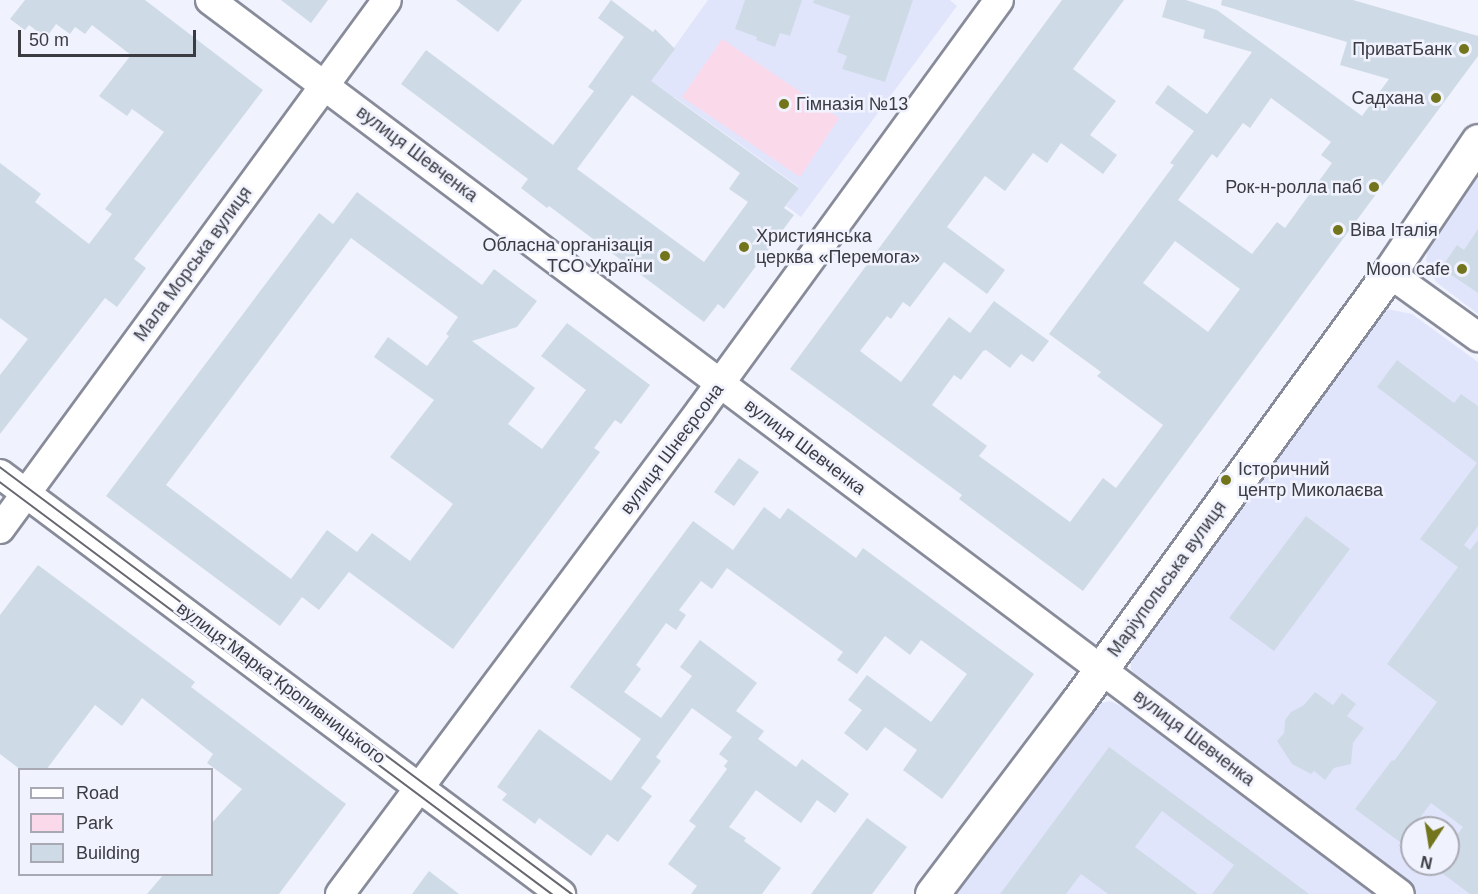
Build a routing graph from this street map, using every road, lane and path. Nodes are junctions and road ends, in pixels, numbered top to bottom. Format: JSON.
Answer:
{"nodes":[{"id":1,"x":210,"y":0,"type":"edge"},
{"id":2,"x":387,"y":0,"type":"edge"},
{"id":3,"x":999,"y":0,"type":"edge"},
{"id":4,"x":323,"y":86,"type":"junction"},
{"id":5,"x":1478,"y":141,"type":"edge"},
{"id":6,"x":1389,"y":273,"type":"junction"},
{"id":7,"x":1478,"y":337,"type":"edge"},
{"id":8,"x":720,"y":383,"type":"junction"},
{"id":9,"x":0,"y":474,"type":"edge"},
{"id":10,"x":27,"y":493,"type":"junction"},
{"id":11,"x":0,"y":529,"type":"edge"},
{"id":12,"x":1101,"y":669,"type":"junction"},
{"id":13,"x":421,"y":787,"type":"junction"},
{"id":14,"x":340,"y":894,"type":"edge"},
{"id":15,"x":561,"y":894,"type":"edge"},
{"id":16,"x":932,"y":894,"type":"edge"},
{"id":17,"x":1400,"y":894,"type":"edge"}],
"edges":[{"from":1,"to":4,"type":"street","name":"вулиця Шевченка"},
{"from":2,"to":4,"type":"street","name":"Мала Морська вулиця"},
{"from":3,"to":8,"type":"street","name":"вулиця Шнеєрсона"},
{"from":4,"to":8,"type":"street","name":"вулиця Шевченка"},
{"from":4,"to":10,"type":"street","name":"Мала Морська вулиця"},
{"from":5,"to":6,"type":"street","name":"Маріупольська вулиця"},
{"from":6,"to":7,"type":"street"},
{"from":6,"to":12,"type":"street","name":"Маріупольська вулиця"},
{"from":8,"to":12,"type":"street","name":"вулиця Шевченка"},
{"from":8,"to":13,"type":"street","name":"вулиця Шнеєрсона"},
{"from":9,"to":10,"type":"street","name":"вулиця Марка Кропивницького"},
{"from":10,"to":11,"type":"street","name":"Мала Морська вулиця"},
{"from":10,"to":13,"type":"street","name":"вулиця Марка Кропивницького"},
{"from":12,"to":16,"type":"street","name":"Маріупольська вулиця"},
{"from":12,"to":17,"type":"street","name":"вулиця Шевченка"},
{"from":13,"to":14,"type":"street","name":"вулиця Шнеєрсона"},
{"from":13,"to":15,"type":"street","name":"вулиця Марка Кропивницького"}]}
